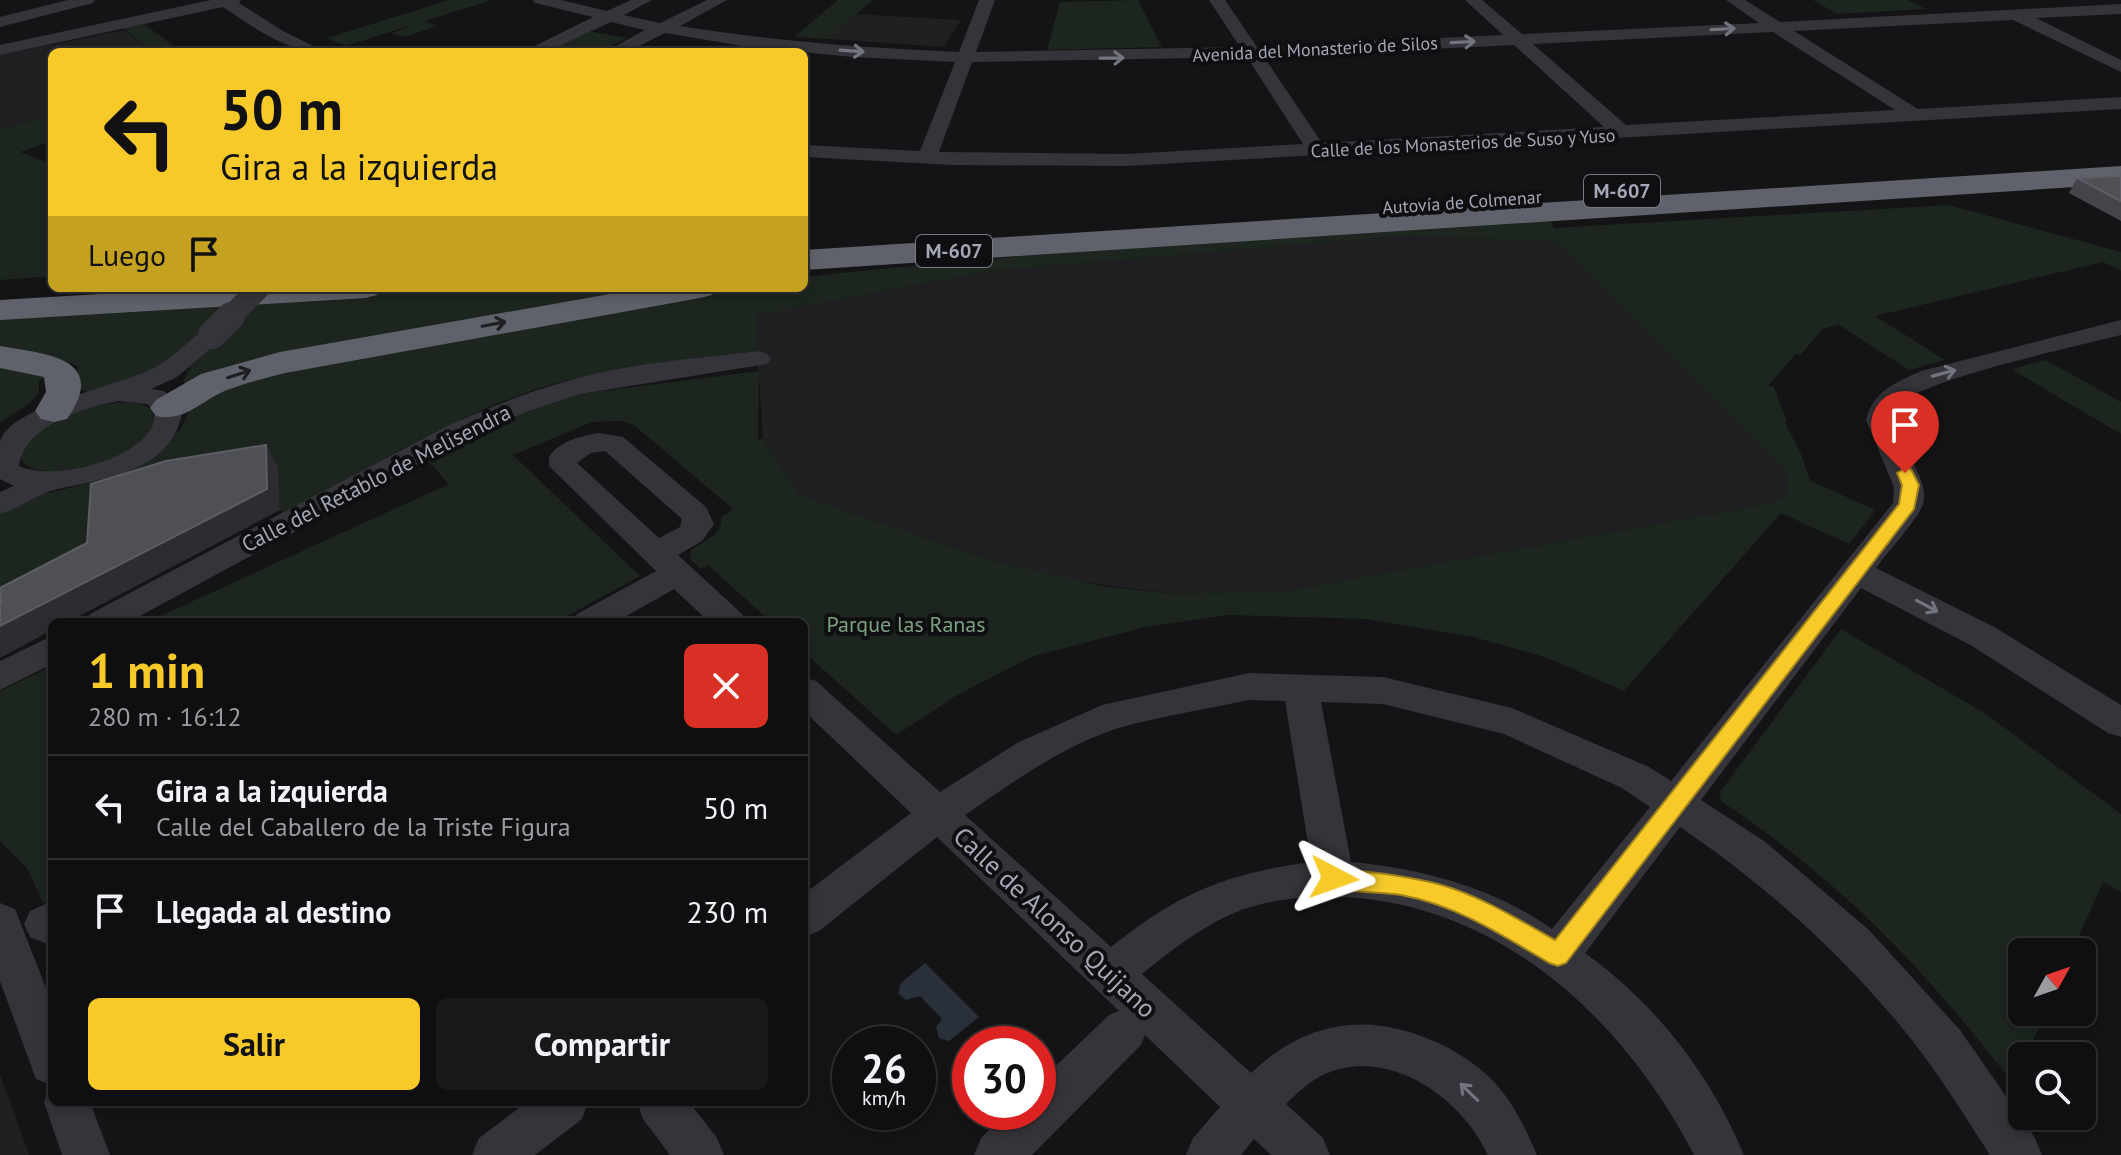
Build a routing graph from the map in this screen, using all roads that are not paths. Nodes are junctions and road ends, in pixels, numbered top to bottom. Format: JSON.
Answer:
{"nodes":[{"id":1,"x":87,"y":0,"type":"edge"},
{"id":2,"x":541,"y":0,"type":"edge"},
{"id":3,"x":644,"y":0,"type":"edge"},
{"id":4,"x":719,"y":0,"type":"edge"},
{"id":5,"x":987,"y":0,"type":"edge"},
{"id":6,"x":1217,"y":0,"type":"edge"},
{"id":7,"x":1473,"y":0,"type":"edge"},
{"id":8,"x":1734,"y":0,"type":"edge"},
{"id":9,"x":1988,"y":0,"type":"edge"},
{"id":10,"x":227,"y":1,"type":"edge"},
{"id":11,"x":0,"y":4,"type":"edge"},
{"id":12,"x":52,"y":7,"type":"junction"},
{"id":13,"x":2121,"y":10,"type":"edge"},
{"id":14,"x":2017,"y":15,"type":"junction"},
{"id":15,"x":608,"y":17,"type":"junction"},
{"id":16,"x":0,"y":22,"type":"edge"},
{"id":17,"x":1776,"y":27,"type":"junction"},
{"id":18,"x":664,"y":28,"type":"junction"},
{"id":19,"x":1519,"y":40,"type":"junction"},
{"id":20,"x":307,"y":48,"type":"edge"},
{"id":21,"x":541,"y":48,"type":"edge"},
{"id":22,"x":622,"y":48,"type":"edge"},
{"id":23,"x":0,"y":50,"type":"edge"},
{"id":24,"x":1253,"y":52,"type":"junction"},
{"id":25,"x":965,"y":59,"type":"junction"},
{"id":26,"x":2121,"y":67,"type":"edge"},
{"id":27,"x":2121,"y":103,"type":"edge"},
{"id":28,"x":1915,"y":115,"type":"junction"},
{"id":29,"x":1623,"y":133,"type":"junction"},
{"id":30,"x":808,"y":151,"type":"edge"},
{"id":31,"x":1318,"y":151,"type":"junction"},
{"id":32,"x":927,"y":158,"type":"junction"},
{"id":33,"x":2121,"y":159,"type":"edge"},
{"id":34,"x":2121,"y":175,"type":"edge"},
{"id":35,"x":1259,"y":215,"type":"junction"},
{"id":36,"x":808,"y":233,"type":"edge"},
{"id":37,"x":1104,"y":242,"type":"junction"},
{"id":38,"x":808,"y":246,"type":"edge"},
{"id":39,"x":808,"y":260,"type":"edge"},
{"id":40,"x":808,"y":274,"type":"edge"},
{"id":41,"x":48,"y":282,"type":"edge"},
{"id":42,"x":0,"y":286,"type":"edge"},
{"id":43,"x":48,"y":292,"type":"edge"},
{"id":44,"x":255,"y":292,"type":"edge"},
{"id":45,"x":299,"y":292,"type":"edge"},
{"id":46,"x":678,"y":292,"type":"edge"},
{"id":47,"x":0,"y":295,"type":"edge"},
{"id":48,"x":0,"y":310,"type":"edge"},
{"id":49,"x":2121,"y":327,"type":"edge"},
{"id":50,"x":192,"y":354,"type":"junction"},
{"id":51,"x":0,"y":357,"type":"edge"},
{"id":52,"x":758,"y":359,"type":"dead end"},
{"id":53,"x":118,"y":393,"type":"junction"},
{"id":54,"x":59,"y":401,"type":"junction"},
{"id":55,"x":168,"y":406,"type":"junction"},
{"id":56,"x":0,"y":434,"type":"edge"},
{"id":57,"x":2,"y":472,"type":"edge"},
{"id":58,"x":45,"y":483,"type":"junction"},
{"id":59,"x":0,"y":504,"type":"edge"},
{"id":60,"x":1857,"y":572,"type":"junction"},
{"id":61,"x":109,"y":618,"type":"edge"},
{"id":62,"x":594,"y":618,"type":"edge"},
{"id":63,"x":726,"y":618,"type":"edge"},
{"id":64,"x":48,"y":651,"type":"edge"},
{"id":65,"x":0,"y":677,"type":"edge"},
{"id":66,"x":1300,"y":686,"type":"junction"},
{"id":67,"x":808,"y":694,"type":"edge"},
{"id":68,"x":2121,"y":723,"type":"edge"},
{"id":69,"x":1678,"y":801,"type":"junction"},
{"id":70,"x":939,"y":815,"type":"junction"},
{"id":71,"x":1334,"y":878,"type":"junction"},
{"id":72,"x":808,"y":915,"type":"edge"},
{"id":73,"x":0,"y":922,"type":"edge"},
{"id":74,"x":1558,"y":955,"type":"junction"},
{"id":75,"x":1110,"y":975,"type":"junction"},
{"id":76,"x":1125,"y":1030,"type":"dead end"},
{"id":77,"x":48,"y":1052,"type":"edge"},
{"id":78,"x":68,"y":1106,"type":"edge"},
{"id":79,"x":560,"y":1106,"type":"edge"},
{"id":80,"x":663,"y":1106,"type":"edge"},
{"id":81,"x":1253,"y":1106,"type":"junction"},
{"id":82,"x":86,"y":1155,"type":"edge"},
{"id":83,"x":496,"y":1155,"type":"edge"},
{"id":84,"x":700,"y":1155,"type":"edge"},
{"id":85,"x":998,"y":1155,"type":"edge"},
{"id":86,"x":1210,"y":1155,"type":"edge"},
{"id":87,"x":1306,"y":1155,"type":"edge"},
{"id":88,"x":1513,"y":1155,"type":"edge"},
{"id":89,"x":1720,"y":1155,"type":"edge"},
{"id":90,"x":2018,"y":1155,"type":"edge"}],
"edges":[{"from":1,"to":12,"type":"street"},
{"from":2,"to":15,"type":"street","name":"Avenida del Monasterio de Silos"},
{"from":3,"to":15,"type":"street"},
{"from":4,"to":18,"type":"street"},
{"from":5,"to":25,"type":"street"},
{"from":6,"to":24,"type":"street"},
{"from":7,"to":19,"type":"street"},
{"from":8,"to":17,"type":"street"},
{"from":9,"to":14,"type":"street"},
{"from":10,"to":20,"type":"street"},
{"from":10,"to":23,"type":"street"},
{"from":11,"to":12,"type":"street"},
{"from":12,"to":16,"type":"street"},
{"from":13,"to":14,"type":"street","name":"Avenida del Monasterio de Silos"},
{"from":14,"to":17,"type":"street","name":"Avenida del Monasterio de Silos"},
{"from":14,"to":26,"type":"street"},
{"from":15,"to":18,"type":"street","name":"Avenida del Monasterio de Silos"},
{"from":15,"to":21,"type":"street"},
{"from":19,"to":17,"type":"street","name":"Avenida del Monasterio de Silos","one_way":true},
{"from":17,"to":28,"type":"street"},
{"from":18,"to":22,"type":"street"},
{"from":18,"to":25,"type":"street","name":"Avenida del Monasterio de Silos","one_way":true},
{"from":24,"to":19,"type":"street","name":"Avenida del Monasterio de Silos","one_way":true},
{"from":19,"to":29,"type":"street"},
{"from":25,"to":24,"type":"street","name":"Avenida del Monasterio de Silos","one_way":true},
{"from":24,"to":31,"type":"street"},
{"from":25,"to":32,"type":"street"},
{"from":27,"to":28,"type":"street","name":"Calle de los Monasterios de Suso y Yuso"},
{"from":28,"to":29,"type":"street","name":"Calle de los Monasterios de Suso y Yuso"},
{"from":29,"to":31,"type":"street","name":"Calle de los Monasterios de Suso y Yuso"},
{"from":30,"to":32,"type":"street","name":"Calle de los Monasterios de Suso y Yuso"},
{"from":31,"to":32,"type":"street","name":"Calle de los Monasterios de Suso y Yuso"},
{"from":33,"to":35,"type":"highway","name":"Autovía de Colmenar","number":"M-607"},
{"from":34,"to":37,"type":"highway","name":"Autovía de Colmenar","number":"M-607"},
{"from":35,"to":36,"type":"highway"},
{"from":35,"to":38,"type":"highway","name":"Autovía de Colmenar","number":"M-607"},
{"from":37,"to":39,"type":"highway","name":"Autovía de Colmenar","number":"M-607"},
{"from":37,"to":40,"type":"highway"},
{"from":41,"to":42,"type":"highway"},
{"from":43,"to":47,"type":"highway"},
{"from":44,"to":50,"type":"street","bridge":true},
{"from":45,"to":48,"type":"highway"},
{"from":55,"to":46,"type":"highway","one_way":true},
{"from":60,"to":49,"type":"street","one_way":true},
{"from":50,"to":53,"type":"street"},
{"from":50,"to":55,"type":"street"},
{"from":51,"to":54,"type":"highway"},
{"from":52,"to":61,"type":"street","name":"Calle del Retablo de Melisendra"},
{"from":53,"to":54,"type":"street"},
{"from":53,"to":55,"type":"street"},
{"from":54,"to":56,"type":"street"},
{"from":54,"to":57,"type":"street"},
{"from":55,"to":58,"type":"street"},
{"from":57,"to":58,"type":"street"},
{"from":58,"to":59,"type":"street"},
{"from":60,"to":68,"type":"street","one_way":true},
{"from":60,"to":69,"type":"street"},
{"from":62,"to":63,"type":"street"},
{"from":64,"to":65,"type":"street"},
{"from":66,"to":69,"type":"street"},
{"from":66,"to":70,"type":"street"},
{"from":66,"to":71,"type":"street"},
{"from":67,"to":70,"type":"street","name":"Calle de Alonso Quijano"},
{"from":69,"to":74,"type":"street"},
{"from":69,"to":90,"type":"street"},
{"from":70,"to":72,"type":"street"},
{"from":70,"to":75,"type":"street","name":"Calle de Alonso Quijano"},
{"from":71,"to":74,"type":"street"},
{"from":71,"to":75,"type":"street"},
{"from":73,"to":77,"type":"street"},
{"from":74,"to":89,"type":"street"},
{"from":75,"to":81,"type":"street","name":"Calle de Alonso Quijano"},
{"from":76,"to":85,"type":"street"},
{"from":78,"to":82,"type":"street"},
{"from":79,"to":83,"type":"street"},
{"from":80,"to":84,"type":"street"},
{"from":81,"to":86,"type":"street"},
{"from":81,"to":87,"type":"street","name":"Calle de Alonso Quijano"},
{"from":88,"to":81,"type":"street","one_way":true}]}
